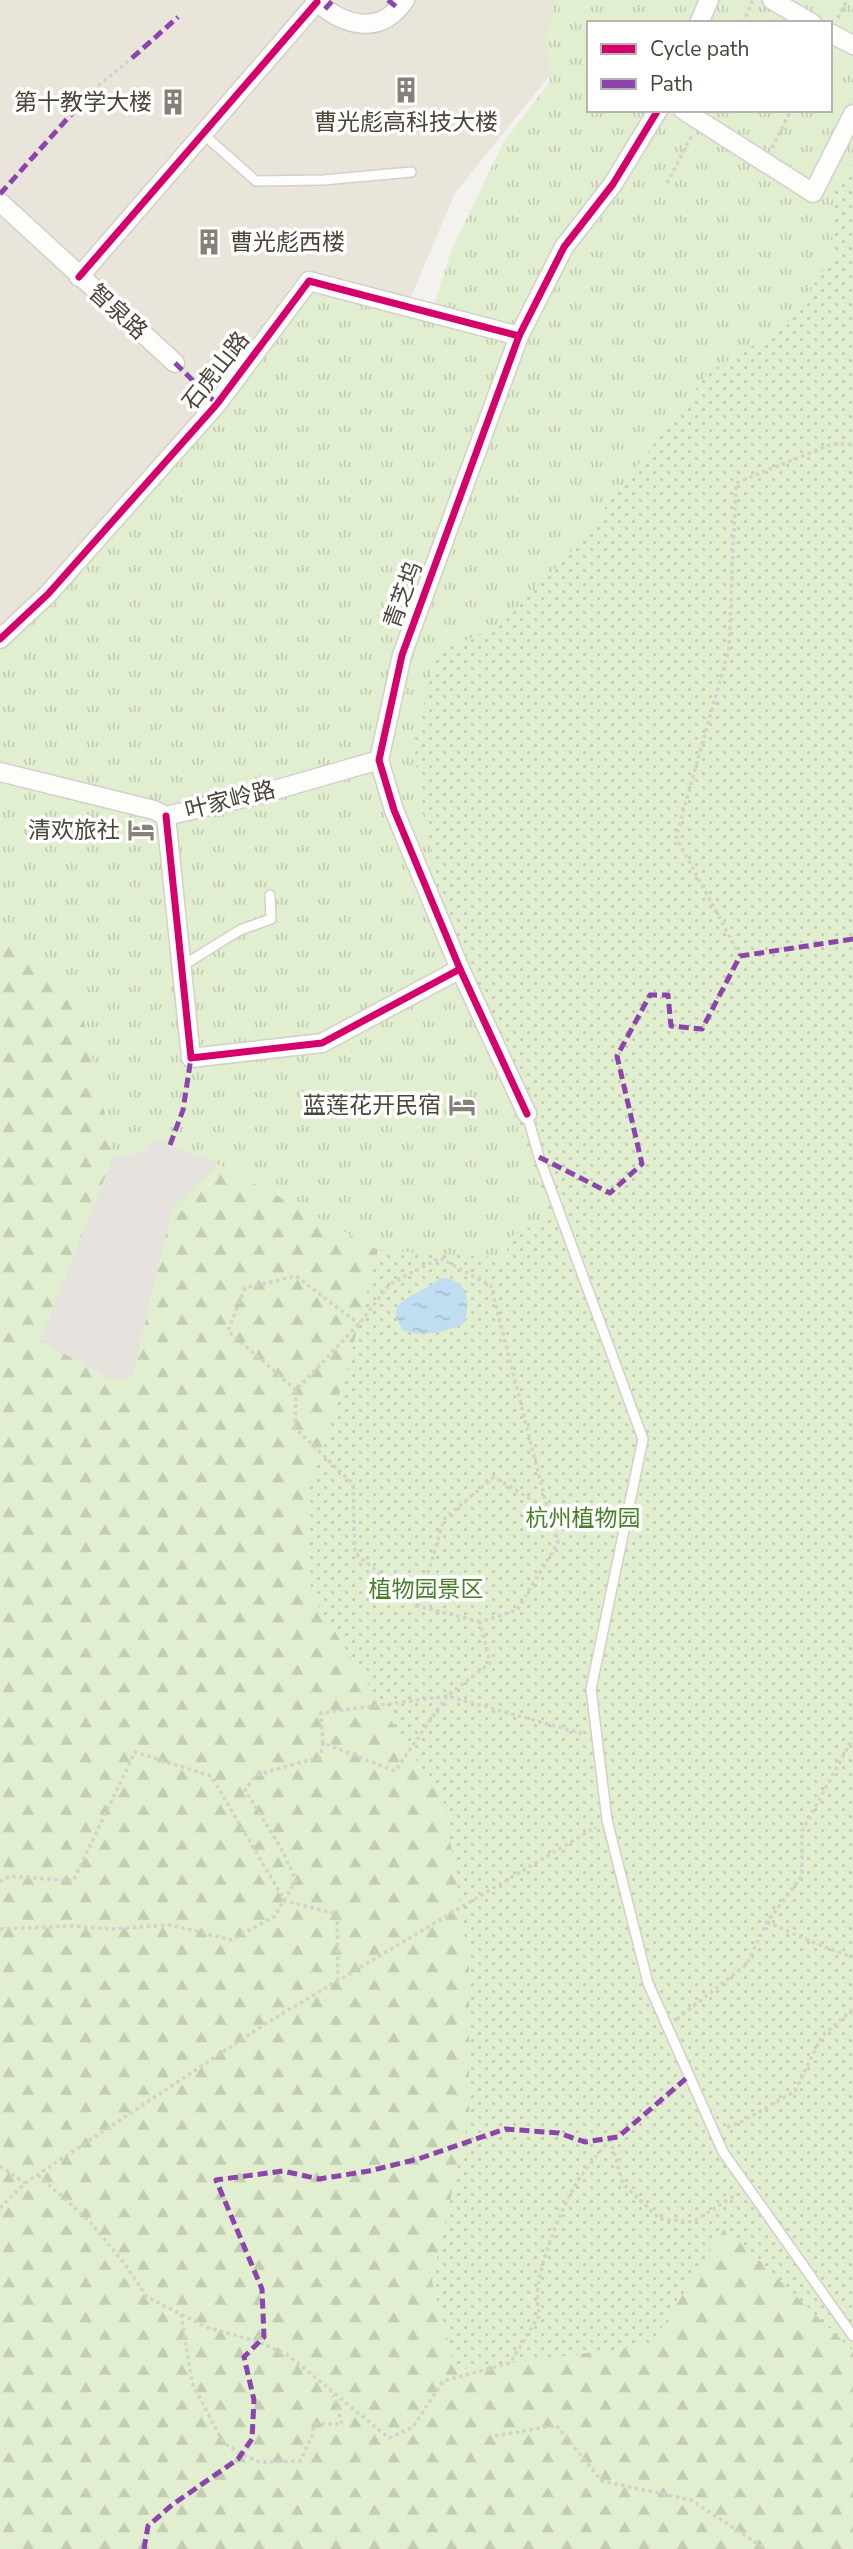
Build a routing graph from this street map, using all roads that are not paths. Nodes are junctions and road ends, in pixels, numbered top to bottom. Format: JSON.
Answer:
{"nodes":[{"id":1,"x":405,"y":0,"type":"edge"},
{"id":2,"x":709,"y":0,"type":"edge"},
{"id":3,"x":772,"y":0,"type":"edge"},
{"id":4,"x":316,"y":1,"type":"edge"},
{"id":5,"x":700,"y":21,"type":"edge"},
{"id":6,"x":809,"y":21,"type":"edge"},
{"id":7,"x":832,"y":34,"type":"edge"},
{"id":8,"x":853,"y":45,"type":"edge"},
{"id":9,"x":657,"y":112,"type":"edge"},
{"id":10,"x":686,"y":112,"type":"edge"},
{"id":11,"x":853,"y":114,"type":"edge"},
{"id":12,"x":203,"y":134,"type":"junction"},
{"id":13,"x":411,"y":172,"type":"dead end"},
{"id":14,"x":0,"y":202,"type":"edge"},
{"id":15,"x":79,"y":277,"type":"junction"},
{"id":16,"x":519,"y":336,"type":"junction"},
{"id":17,"x":175,"y":363,"type":"dead end"},
{"id":18,"x":0,"y":639,"type":"edge"},
{"id":19,"x":379,"y":760,"type":"junction"},
{"id":20,"x":0,"y":772,"type":"edge"},
{"id":21,"x":166,"y":816,"type":"junction"},
{"id":22,"x":270,"y":895,"type":"dead end"},
{"id":23,"x":182,"y":965,"type":"junction"},
{"id":24,"x":460,"y":969,"type":"junction"},
{"id":25,"x":527,"y":1114,"type":"joint"},
{"id":26,"x":853,"y":2336,"type":"edge"}],
"edges":[{"from":1,"to":4,"type":"street"},
{"from":2,"to":5,"type":"street"},
{"from":3,"to":6,"type":"street"},
{"from":4,"to":12,"type":"street"},
{"from":7,"to":8,"type":"street"},
{"from":9,"to":16,"type":"street","name":"青芝坞"},
{"from":10,"to":11,"type":"street"},
{"from":12,"to":13,"type":"lane"},
{"from":12,"to":15,"type":"street"},
{"from":14,"to":15,"type":"street","name":"智泉路"},
{"from":15,"to":17,"type":"street","name":"智泉路"},
{"from":16,"to":18,"type":"street","name":"石虎山路"},
{"from":16,"to":19,"type":"street","name":"青芝坞"},
{"from":19,"to":21,"type":"street","name":"叶家岭路"},
{"from":19,"to":24,"type":"street","name":"青芝坞"},
{"from":20,"to":21,"type":"street","name":"叶家岭路"},
{"from":21,"to":23,"type":"street"},
{"from":22,"to":23,"type":"lane"},
{"from":23,"to":24,"type":"street"},
{"from":24,"to":25,"type":"street","name":"青芝坞"},
{"from":25,"to":26,"type":"lane"}]}
